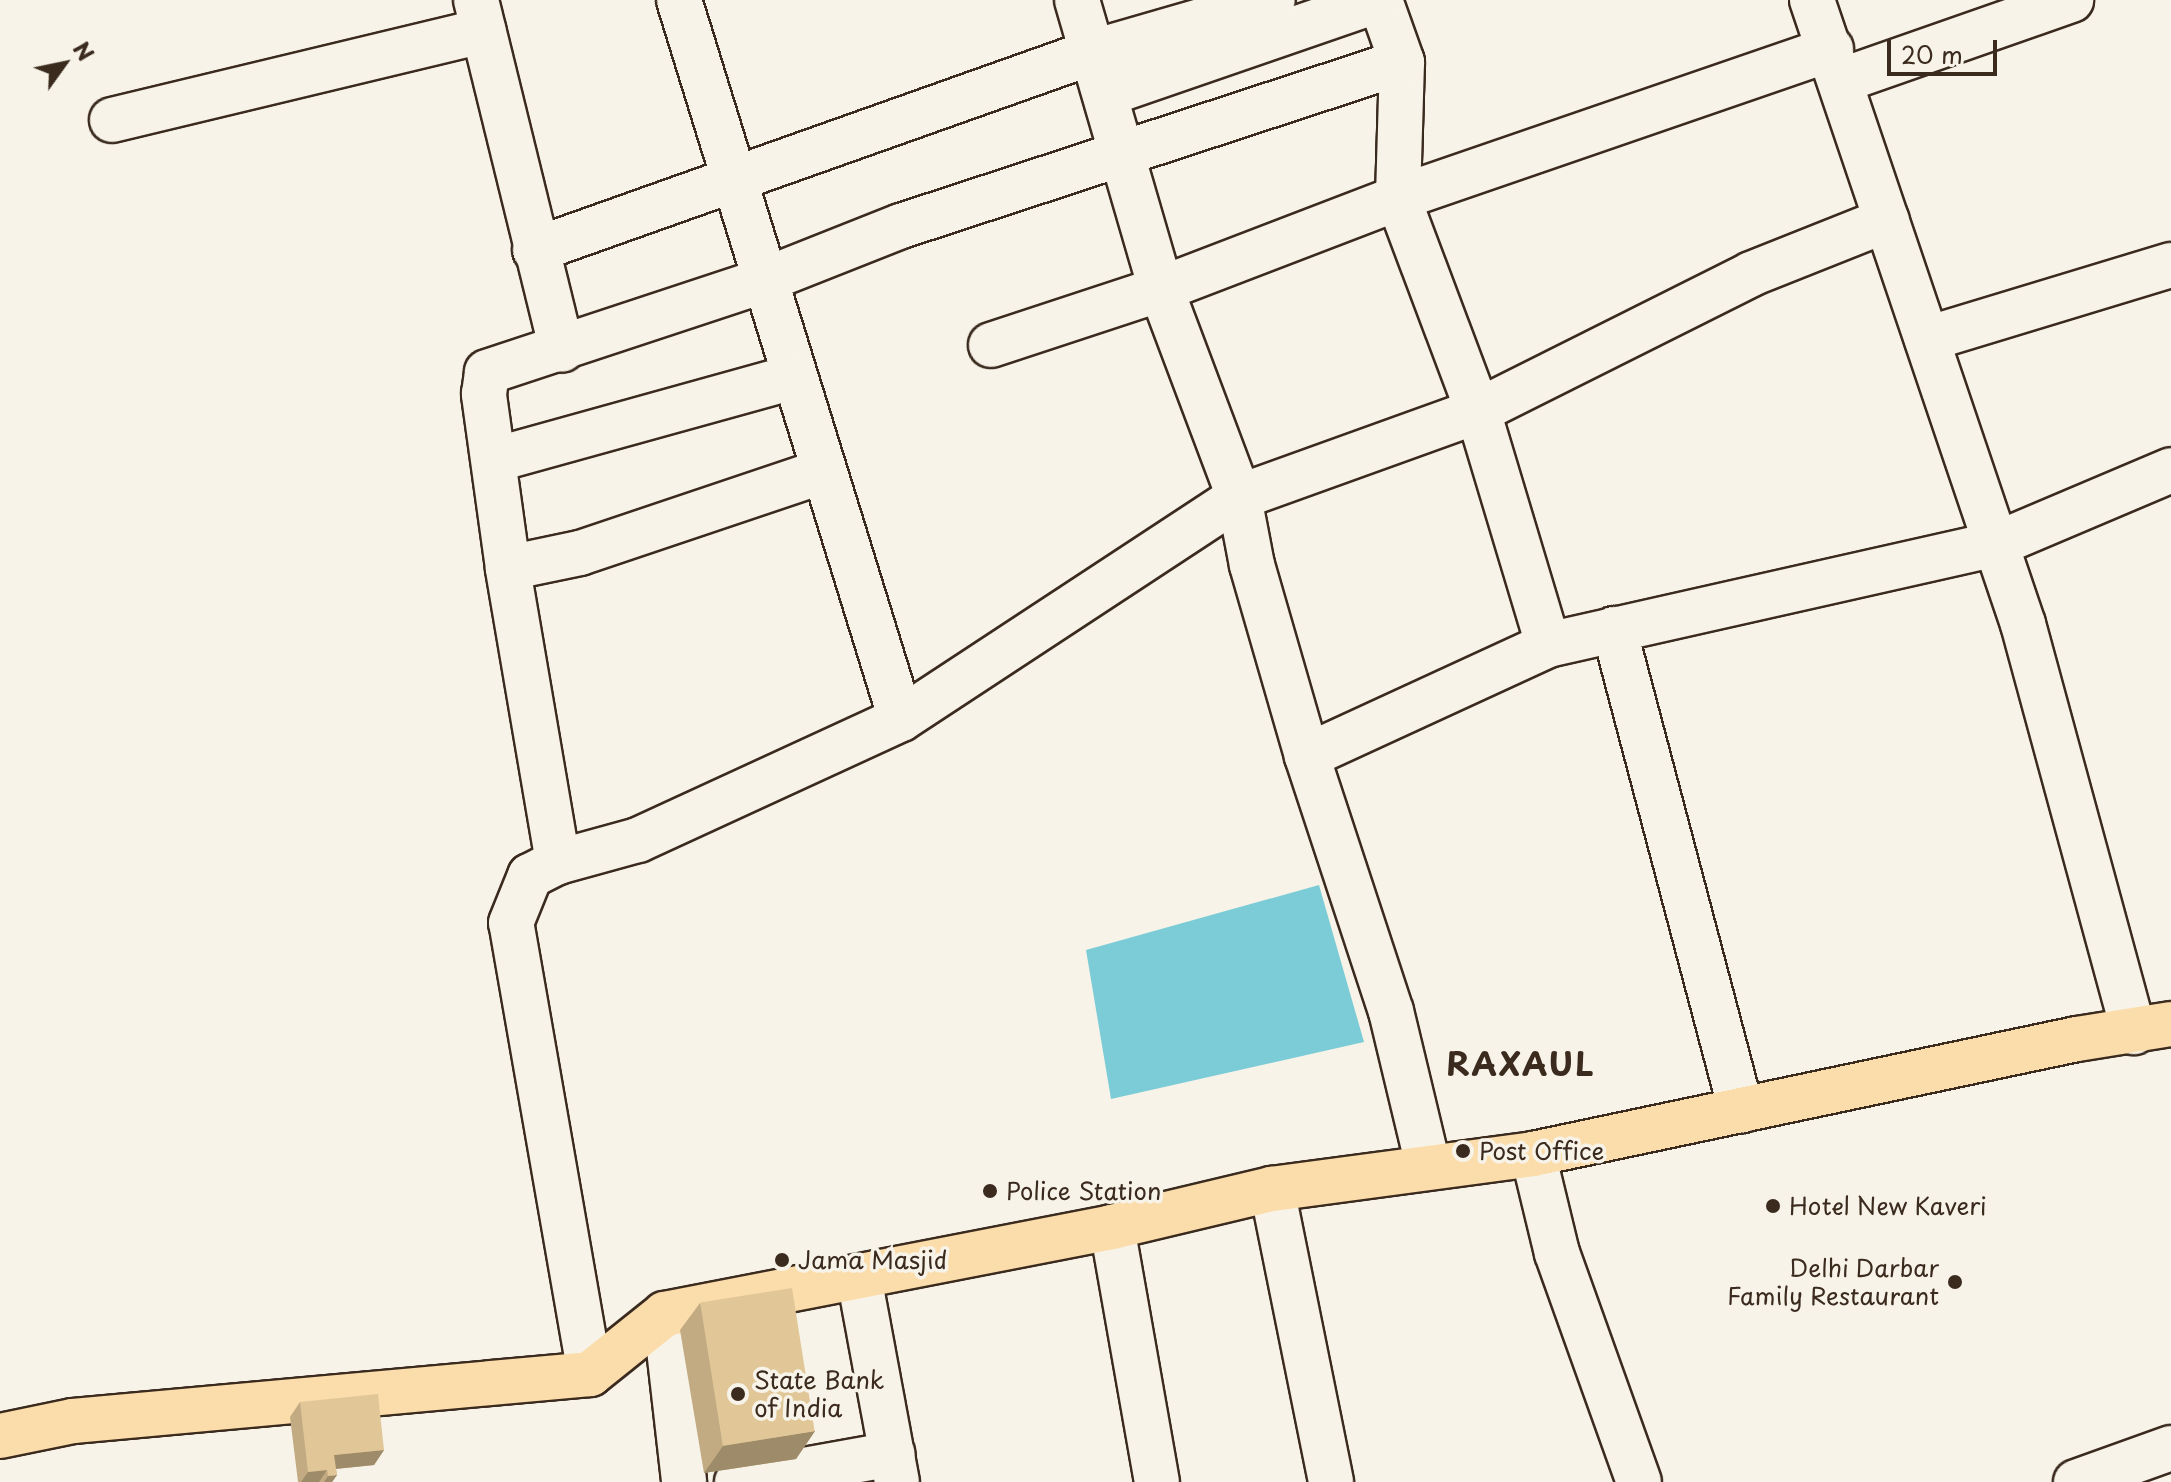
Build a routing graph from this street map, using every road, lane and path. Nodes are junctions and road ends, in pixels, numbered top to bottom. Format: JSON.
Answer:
{"nodes":[{"id":1,"x":679,"y":0,"type":"edge"},
{"id":2,"x":1077,"y":0,"type":"edge"},
{"id":3,"x":1273,"y":0,"type":"edge"},
{"id":4,"x":1380,"y":0,"type":"edge"},
{"id":5,"x":1812,"y":0,"type":"edge"},
{"id":6,"x":2071,"y":0,"type":"edge"},
{"id":7,"x":480,"y":15,"type":"edge"},
{"id":8,"x":1093,"y":52,"type":"junction"},
{"id":9,"x":1402,"y":62,"type":"junction"},
{"id":10,"x":1836,"y":65,"type":"junction"},
{"id":11,"x":1106,"y":94,"type":"junction"},
{"id":12,"x":112,"y":120,"type":"dead end"},
{"id":13,"x":1123,"y":153,"type":"junction"},
{"id":14,"x":734,"y":179,"type":"junction"},
{"id":15,"x":1398,"y":198,"type":"junction"},
{"id":16,"x":1887,"y":220,"type":"junction"},
{"id":17,"x":535,"y":250,"type":"junction"},
{"id":18,"x":2171,"y":265,"type":"edge"},
{"id":19,"x":762,"y":281,"type":"junction"},
{"id":20,"x":1161,"y":289,"type":"junction"},
{"id":21,"x":1927,"y":339,"type":"junction"},
{"id":22,"x":991,"y":345,"type":"dead end"},
{"id":23,"x":562,"y":350,"type":"junction"},
{"id":24,"x":794,"y":377,"type":"junction"},
{"id":25,"x":1478,"y":411,"type":"junction"},
{"id":26,"x":494,"y":460,"type":"junction"},
{"id":27,"x":2171,"y":470,"type":"edge"},
{"id":28,"x":821,"y":472,"type":"junction"},
{"id":29,"x":1239,"y":497,"type":"junction"},
{"id":30,"x":1997,"y":544,"type":"junction"},
{"id":31,"x":508,"y":568,"type":"junction"},
{"id":32,"x":1614,"y":629,"type":"junction"},
{"id":33,"x":1548,"y":645,"type":"junction"},
{"id":34,"x":901,"y":719,"type":"junction"},
{"id":35,"x":1307,"y":756,"type":"junction"},
{"id":36,"x":558,"y":862,"type":"junction"},
{"id":37,"x":2152,"y":1028,"type":"edge"},
{"id":38,"x":1741,"y":1111,"type":"junction"},
{"id":39,"x":1533,"y":1154,"type":"junction"},
{"id":40,"x":1428,"y":1165,"type":"junction"},
{"id":41,"x":1272,"y":1189,"type":"junction"},
{"id":42,"x":1112,"y":1227,"type":"junction"},
{"id":43,"x":859,"y":1277,"type":"junction"},
{"id":44,"x":665,"y":1314,"type":"junction"},
{"id":45,"x":590,"y":1374,"type":"junction"},
{"id":46,"x":0,"y":1436,"type":"edge"},
{"id":47,"x":2171,"y":1448,"type":"edge"},
{"id":48,"x":895,"y":1468,"type":"edge"},
{"id":49,"x":684,"y":1482,"type":"edge"},
{"id":50,"x":737,"y":1482,"type":"edge"},
{"id":51,"x":1157,"y":1482,"type":"edge"},
{"id":52,"x":1331,"y":1482,"type":"edge"},
{"id":53,"x":1639,"y":1482,"type":"edge"},
{"id":54,"x":2076,"y":1482,"type":"edge"}],
"edges":[{"from":1,"to":14,"type":"street"},
{"from":2,"to":8,"type":"street"},
{"from":3,"to":8,"type":"street"},
{"from":4,"to":9,"type":"street"},
{"from":4,"to":11,"type":"street"},
{"from":5,"to":10,"type":"street"},
{"from":6,"to":10,"type":"street"},
{"from":7,"to":12,"type":"street"},
{"from":7,"to":17,"type":"street"},
{"from":8,"to":11,"type":"street"},
{"from":8,"to":14,"type":"street"},
{"from":9,"to":13,"type":"street"},
{"from":9,"to":15,"type":"street"},
{"from":10,"to":15,"type":"street"},
{"from":10,"to":16,"type":"street"},
{"from":11,"to":13,"type":"street"},
{"from":13,"to":19,"type":"street"},
{"from":13,"to":20,"type":"street"},
{"from":14,"to":17,"type":"street"},
{"from":14,"to":19,"type":"street"},
{"from":15,"to":20,"type":"street"},
{"from":15,"to":25,"type":"street"},
{"from":16,"to":21,"type":"street"},
{"from":16,"to":25,"type":"street"},
{"from":17,"to":23,"type":"street"},
{"from":18,"to":21,"type":"street"},
{"from":19,"to":23,"type":"street"},
{"from":19,"to":24,"type":"street"},
{"from":20,"to":22,"type":"street"},
{"from":20,"to":29,"type":"street"},
{"from":21,"to":30,"type":"street"},
{"from":23,"to":26,"type":"street"},
{"from":24,"to":26,"type":"street"},
{"from":24,"to":28,"type":"street"},
{"from":25,"to":29,"type":"street"},
{"from":25,"to":33,"type":"street"},
{"from":26,"to":31,"type":"street"},
{"from":27,"to":30,"type":"street"},
{"from":28,"to":31,"type":"street"},
{"from":28,"to":34,"type":"street"},
{"from":29,"to":34,"type":"street"},
{"from":29,"to":35,"type":"street"},
{"from":30,"to":32,"type":"street"},
{"from":30,"to":37,"type":"street"},
{"from":31,"to":36,"type":"street"},
{"from":32,"to":33,"type":"street"},
{"from":32,"to":38,"type":"street"},
{"from":33,"to":35,"type":"street"},
{"from":34,"to":36,"type":"street"},
{"from":35,"to":40,"type":"street"},
{"from":36,"to":45,"type":"street"},
{"from":37,"to":38,"type":"main road"},
{"from":38,"to":39,"type":"main road"},
{"from":39,"to":40,"type":"main road"},
{"from":39,"to":53,"type":"street"},
{"from":40,"to":41,"type":"main road"},
{"from":41,"to":42,"type":"main road"},
{"from":41,"to":52,"type":"street"},
{"from":42,"to":43,"type":"main road"},
{"from":42,"to":51,"type":"street"},
{"from":43,"to":44,"type":"main road"},
{"from":43,"to":48,"type":"street"},
{"from":44,"to":45,"type":"main road"},
{"from":44,"to":49,"type":"street"},
{"from":45,"to":46,"type":"main road"},
{"from":47,"to":54,"type":"street"},
{"from":48,"to":50,"type":"street"}]}
